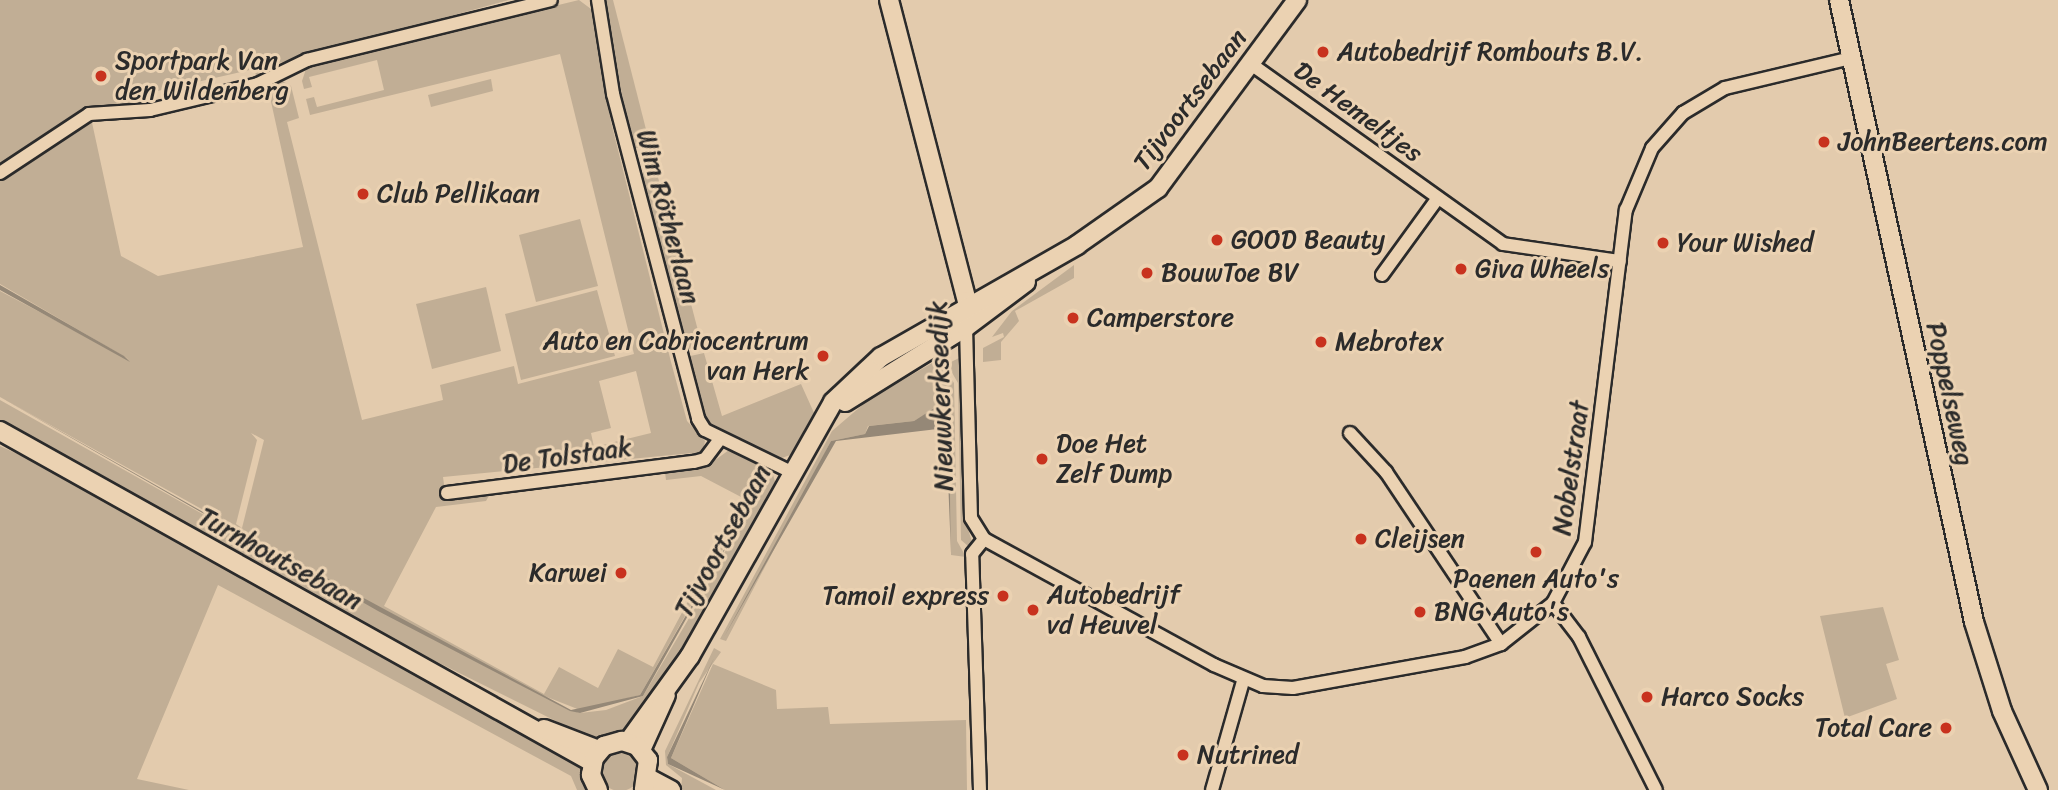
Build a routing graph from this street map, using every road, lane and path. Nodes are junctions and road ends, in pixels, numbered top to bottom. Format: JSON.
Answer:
{"nodes":[{"id":1,"x":551,"y":0,"type":"edge"},
{"id":2,"x":598,"y":0,"type":"edge"},
{"id":3,"x":888,"y":0,"type":"edge"},
{"id":4,"x":1297,"y":0,"type":"edge"},
{"id":5,"x":1839,"y":0,"type":"edge"},
{"id":6,"x":1851,"y":58,"type":"junction"},
{"id":7,"x":1251,"y":64,"type":"junction"},
{"id":8,"x":0,"y":173,"type":"edge"},
{"id":9,"x":1438,"y":198,"type":"junction"},
{"id":10,"x":1620,"y":261,"type":"junction"},
{"id":11,"x":1043,"y":265,"type":"junction"},
{"id":12,"x":1382,"y":275,"type":"dead end"},
{"id":13,"x":967,"y":307,"type":"junction"},
{"id":14,"x":966,"y":327,"type":"junction"},
{"id":15,"x":825,"y":416,"type":"junction"},
{"id":16,"x":0,"y":431,"type":"edge"},
{"id":17,"x":1350,"y":433,"type":"dead end"},
{"id":18,"x":721,"y":438,"type":"junction"},
{"id":19,"x":791,"y":472,"type":"junction"},
{"id":20,"x":447,"y":493,"type":"dead end"},
{"id":21,"x":984,"y":539,"type":"junction"},
{"id":22,"x":1553,"y":603,"type":"junction"},
{"id":23,"x":1501,"y":644,"type":"junction"},
{"id":24,"x":1243,"y":681,"type":"junction"},
{"id":25,"x":635,"y":746,"type":"junction"},
{"id":26,"x":596,"y":756,"type":"junction"},
{"id":27,"x":647,"y":784,"type":"edge"},
{"id":28,"x":598,"y":790,"type":"edge"},
{"id":29,"x":671,"y":790,"type":"edge"},
{"id":30,"x":980,"y":790,"type":"edge"},
{"id":31,"x":1212,"y":790,"type":"edge"},
{"id":32,"x":1656,"y":790,"type":"edge"},
{"id":33,"x":2038,"y":790,"type":"edge"}],
"edges":[{"from":1,"to":8,"type":"street"},
{"from":2,"to":18,"type":"street","name":"Wim Rötherlaan"},
{"from":3,"to":13,"type":"street","name":"Nieuwkerksedijk"},
{"from":4,"to":7,"type":"street","name":"Tijvoortsebaan"},
{"from":5,"to":6,"type":"street","name":"Poppelseweg"},
{"from":6,"to":10,"type":"street","name":"Nobelstraat"},
{"from":6,"to":33,"type":"street","name":"Poppelseweg"},
{"from":7,"to":9,"type":"street","name":"De Hemeltjes"},
{"from":7,"to":11,"type":"street","name":"Tijvoortsebaan"},
{"from":9,"to":10,"type":"street","name":"De Hemeltjes"},
{"from":9,"to":12,"type":"street"},
{"from":10,"to":22,"type":"street","name":"Nobelstraat"},
{"from":11,"to":13,"type":"street","name":"Tijvoortsebaan"},
{"from":11,"to":14,"type":"street","name":"Tijvoortsebaan"},
{"from":13,"to":14,"type":"street","name":"Nieuwkerksedijk"},
{"from":13,"to":15,"type":"street","name":"Tijvoortsebaan"},
{"from":14,"to":15,"type":"street","name":"Tijvoortsebaan"},
{"from":14,"to":21,"type":"street","name":"Nieuwkerksedijk"},
{"from":15,"to":19,"type":"street","name":"Tijvoortsebaan"},
{"from":16,"to":26,"type":"street","name":"Turnhoutsebaan"},
{"from":17,"to":23,"type":"street"},
{"from":18,"to":19,"type":"street","name":"Wim Rötherlaan"},
{"from":18,"to":20,"type":"street","name":"De Tolstaak"},
{"from":19,"to":25,"type":"street","name":"Tijvoortsebaan"},
{"from":21,"to":24,"type":"street","name":"Nobelstraat"},
{"from":21,"to":30,"type":"street"},
{"from":22,"to":23,"type":"street","name":"Nobelstraat"},
{"from":22,"to":32,"type":"street"},
{"from":23,"to":24,"type":"street","name":"Nobelstraat"},
{"from":24,"to":31,"type":"street"},
{"from":25,"to":26,"type":"street"},
{"from":25,"to":27,"type":"street"},
{"from":26,"to":28,"type":"street"},
{"from":27,"to":29,"type":"street"}]}
